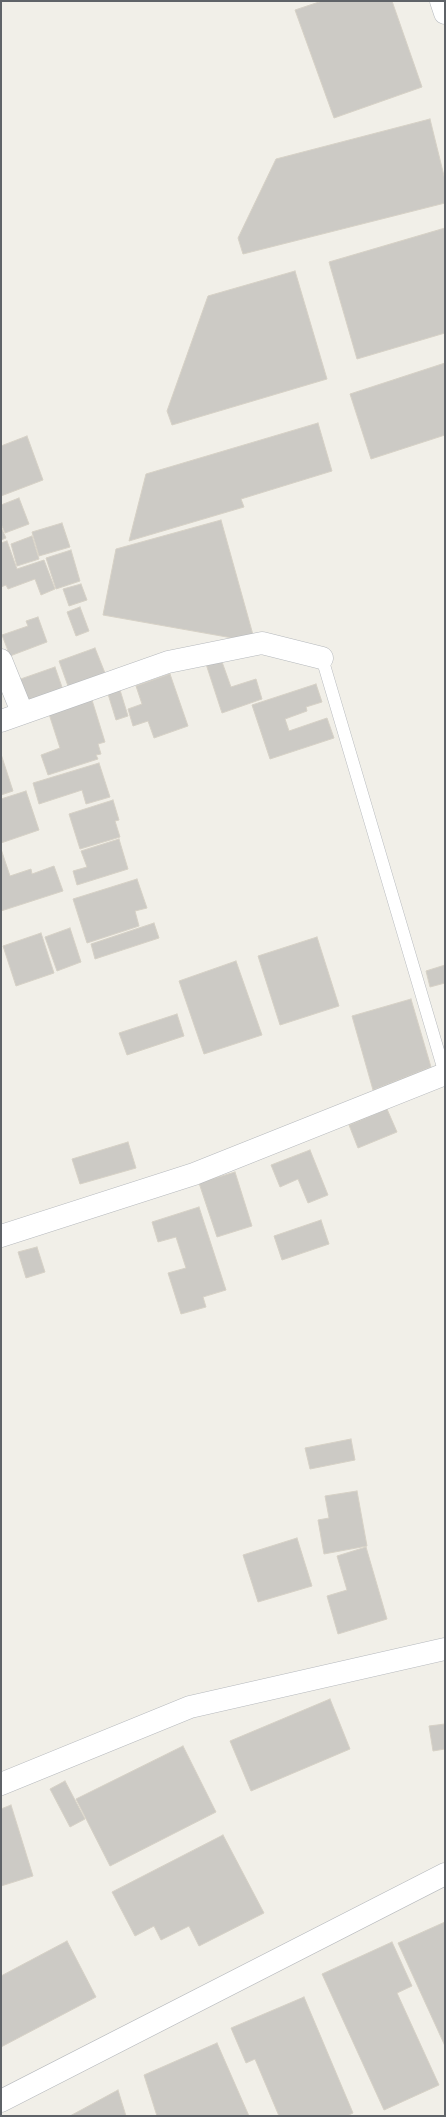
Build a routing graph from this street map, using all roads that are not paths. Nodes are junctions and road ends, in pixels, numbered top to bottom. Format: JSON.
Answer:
{"nodes":[{"id":1,"x":441,"y":1,"type":"edge"},
{"id":2,"x":445,"y":13,"type":"edge"},
{"id":3,"x":322,"y":658,"type":"joint"},
{"id":4,"x":1,"y":660,"type":"edge"},
{"id":5,"x":22,"y":712,"type":"junction"},
{"id":6,"x":1,"y":721,"type":"edge"},
{"id":7,"x":445,"y":1074,"type":"edge"},
{"id":8,"x":1,"y":1236,"type":"edge"},
{"id":9,"x":445,"y":1649,"type":"edge"},
{"id":10,"x":1,"y":1784,"type":"edge"},
{"id":11,"x":445,"y":1874,"type":"edge"},
{"id":12,"x":1,"y":2101,"type":"edge"}],
"edges":[{"from":1,"to":2,"type":"street"},
{"from":3,"to":5,"type":"street"},
{"from":3,"to":7,"type":"lane"},
{"from":4,"to":5,"type":"street"},
{"from":5,"to":6,"type":"street"},
{"from":7,"to":8,"type":"street"},
{"from":9,"to":10,"type":"street"},
{"from":11,"to":12,"type":"street"}]}
